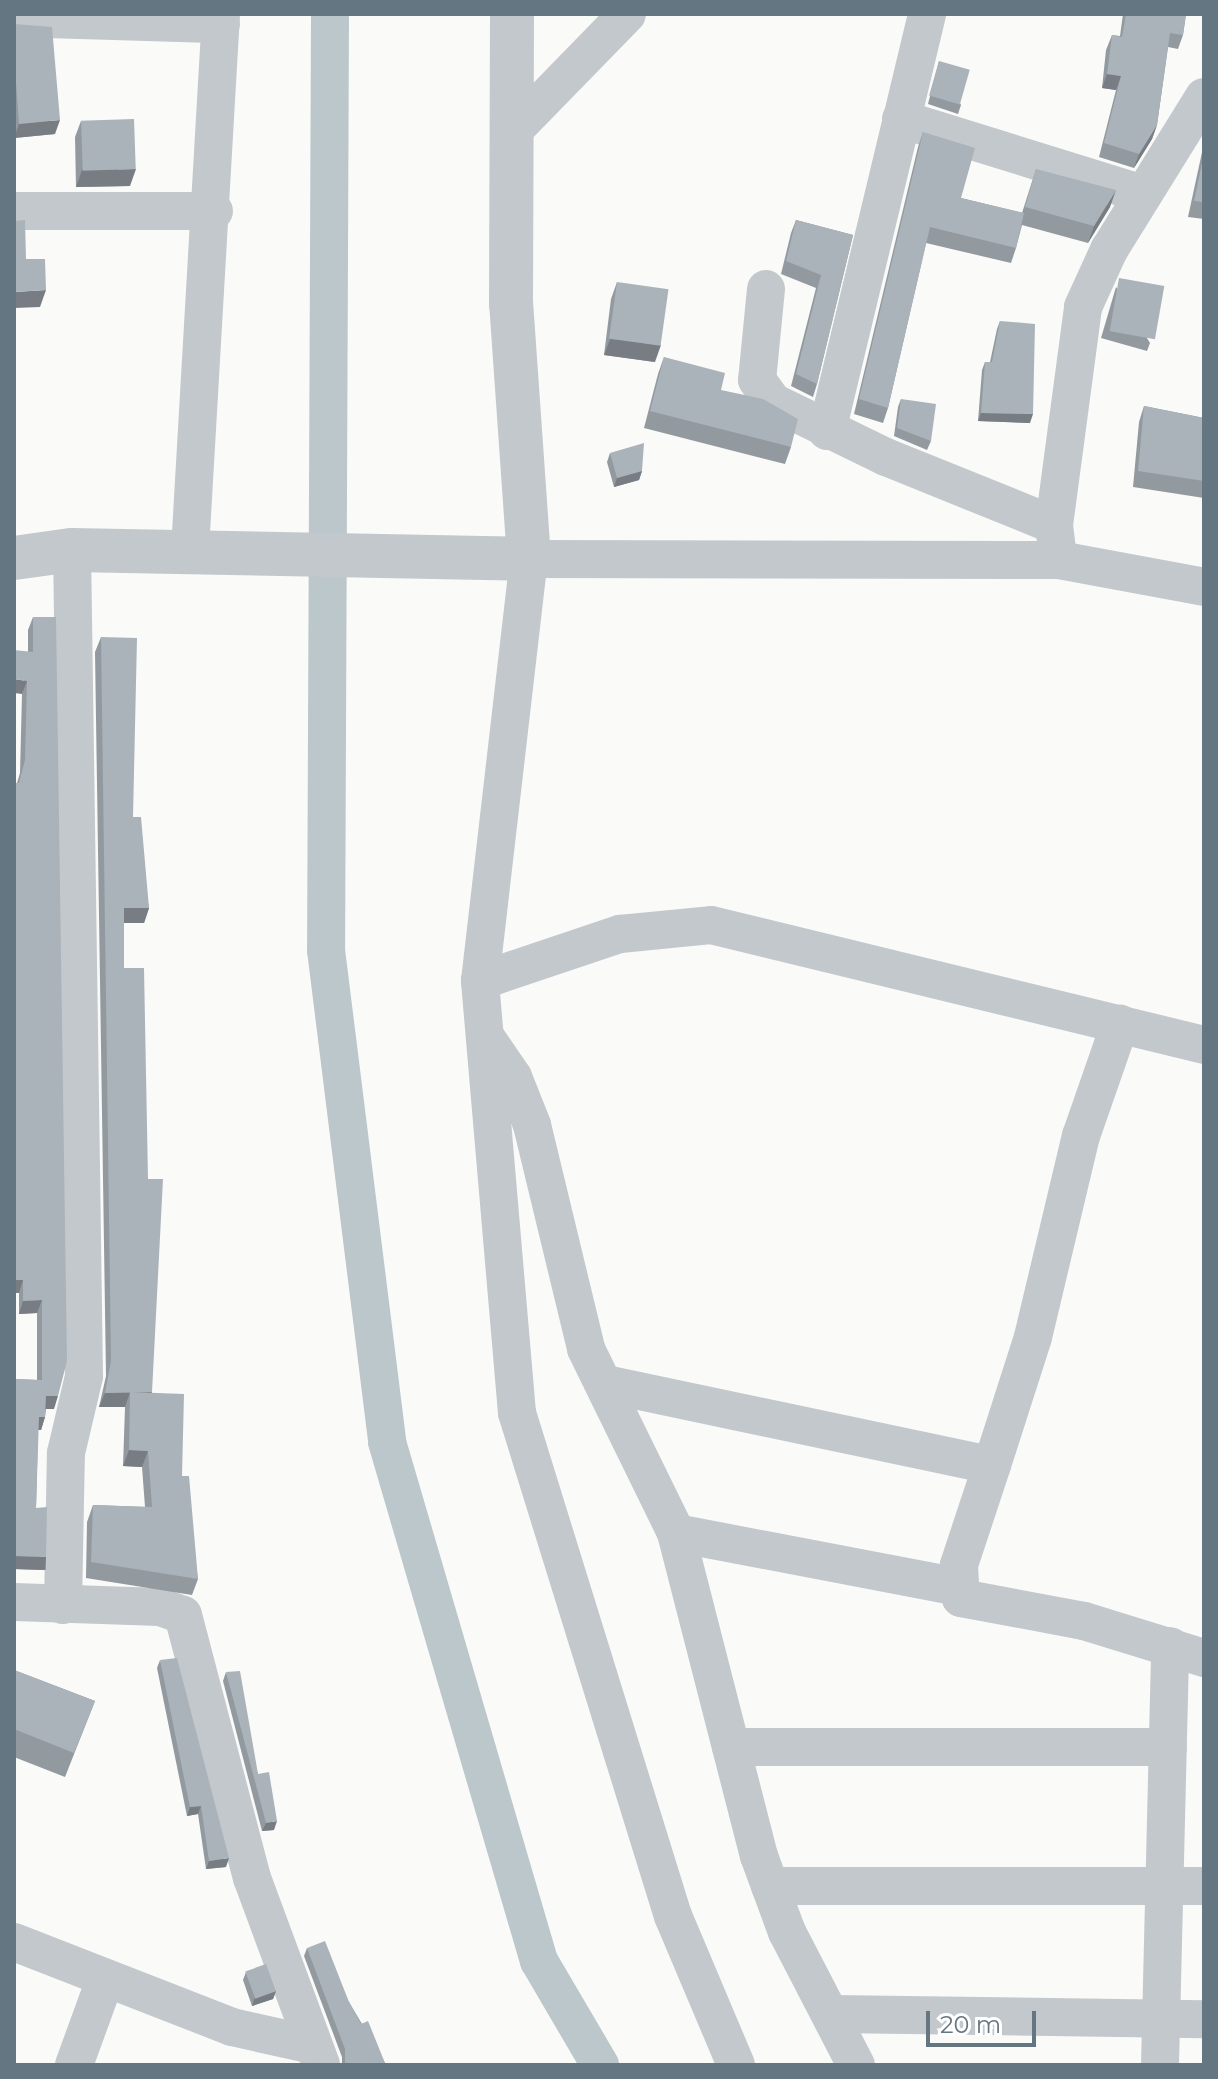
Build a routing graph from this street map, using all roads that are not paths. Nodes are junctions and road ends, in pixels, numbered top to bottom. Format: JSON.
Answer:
{"nodes":[{"id":1,"x":512,"y":14,"type":"edge"},
{"id":2,"x":627,"y":14,"type":"edge"},
{"id":3,"x":927,"y":14,"type":"edge"},
{"id":4,"x":14,"y":18,"type":"edge"},
{"id":5,"x":221,"y":19,"type":"edge"},
{"id":6,"x":1204,"y":97,"type":"edge"},
{"id":7,"x":901,"y":119,"type":"junction"},
{"id":8,"x":513,"y":131,"type":"junction"},
{"id":9,"x":1143,"y":194,"type":"junction"},
{"id":10,"x":14,"y":211,"type":"edge"},
{"id":11,"x":214,"y":211,"type":"junction"},
{"id":12,"x":766,"y":289,"type":"dead end"},
{"id":13,"x":827,"y":431,"type":"junction"},
{"id":14,"x":1056,"y":542,"type":"junction"},
{"id":15,"x":72,"y":550,"type":"junction"},
{"id":16,"x":208,"y":550,"type":"junction"},
{"id":17,"x":14,"y":558,"type":"edge"},
{"id":18,"x":529,"y":559,"type":"junction"},
{"id":19,"x":1204,"y":587,"type":"edge"},
{"id":20,"x":480,"y":981,"type":"junction"},
{"id":21,"x":1120,"y":1024,"type":"junction"},
{"id":22,"x":485,"y":1036,"type":"junction"},
{"id":23,"x":1204,"y":1045,"type":"edge"},
{"id":24,"x":606,"y":1384,"type":"junction"},
{"id":25,"x":992,"y":1465,"type":"junction"},
{"id":26,"x":676,"y":1533,"type":"junction"},
{"id":27,"x":955,"y":1586,"type":"junction"},
{"id":28,"x":14,"y":1602,"type":"edge"},
{"id":29,"x":63,"y":1605,"type":"junction"},
{"id":30,"x":1187,"y":1652,"type":"edge"},
{"id":31,"x":731,"y":1747,"type":"junction"},
{"id":32,"x":1168,"y":1747,"type":"junction"},
{"id":33,"x":770,"y":1886,"type":"junction"},
{"id":34,"x":1164,"y":1886,"type":"junction"},
{"id":35,"x":1204,"y":1886,"type":"edge"},
{"id":36,"x":14,"y":1942,"type":"edge"},
{"id":37,"x":105,"y":1980,"type":"junction"},
{"id":38,"x":832,"y":2014,"type":"junction"},
{"id":39,"x":1161,"y":2018,"type":"junction"},
{"id":40,"x":1204,"y":2019,"type":"edge"},
{"id":41,"x":314,"y":2054,"type":"edge"},
{"id":42,"x":74,"y":2065,"type":"edge"},
{"id":43,"x":736,"y":2065,"type":"edge"},
{"id":44,"x":856,"y":2065,"type":"edge"},
{"id":45,"x":1160,"y":2065,"type":"edge"}],
"edges":[{"from":1,"to":8,"type":"street"},
{"from":2,"to":8,"type":"street"},
{"from":3,"to":7,"type":"street"},
{"from":4,"to":5,"type":"street"},
{"from":5,"to":11,"type":"street"},
{"from":6,"to":9,"type":"street"},
{"from":7,"to":9,"type":"street"},
{"from":7,"to":13,"type":"street"},
{"from":8,"to":18,"type":"street"},
{"from":9,"to":14,"type":"street"},
{"from":10,"to":11,"type":"street"},
{"from":11,"to":16,"type":"street"},
{"from":12,"to":13,"type":"street"},
{"from":13,"to":14,"type":"street"},
{"from":14,"to":18,"type":"street"},
{"from":14,"to":19,"type":"street"},
{"from":15,"to":16,"type":"street"},
{"from":15,"to":17,"type":"street"},
{"from":15,"to":29,"type":"street"},
{"from":16,"to":18,"type":"street"},
{"from":18,"to":20,"type":"street"},
{"from":20,"to":21,"type":"street"},
{"from":20,"to":22,"type":"street"},
{"from":21,"to":23,"type":"street"},
{"from":21,"to":25,"type":"street"},
{"from":22,"to":24,"type":"street"},
{"from":22,"to":43,"type":"street"},
{"from":24,"to":25,"type":"street"},
{"from":24,"to":26,"type":"street"},
{"from":25,"to":27,"type":"street"},
{"from":26,"to":27,"type":"street"},
{"from":26,"to":31,"type":"street"},
{"from":27,"to":30,"type":"street"},
{"from":28,"to":29,"type":"street"},
{"from":29,"to":41,"type":"street"},
{"from":30,"to":32,"type":"street"},
{"from":31,"to":32,"type":"street"},
{"from":31,"to":33,"type":"street"},
{"from":32,"to":34,"type":"street"},
{"from":33,"to":34,"type":"street"},
{"from":33,"to":38,"type":"street"},
{"from":34,"to":35,"type":"street"},
{"from":34,"to":39,"type":"street"},
{"from":36,"to":37,"type":"street"},
{"from":37,"to":41,"type":"street"},
{"from":37,"to":42,"type":"street"},
{"from":38,"to":39,"type":"street"},
{"from":38,"to":44,"type":"street"},
{"from":39,"to":40,"type":"street"},
{"from":39,"to":45,"type":"street"}]}
